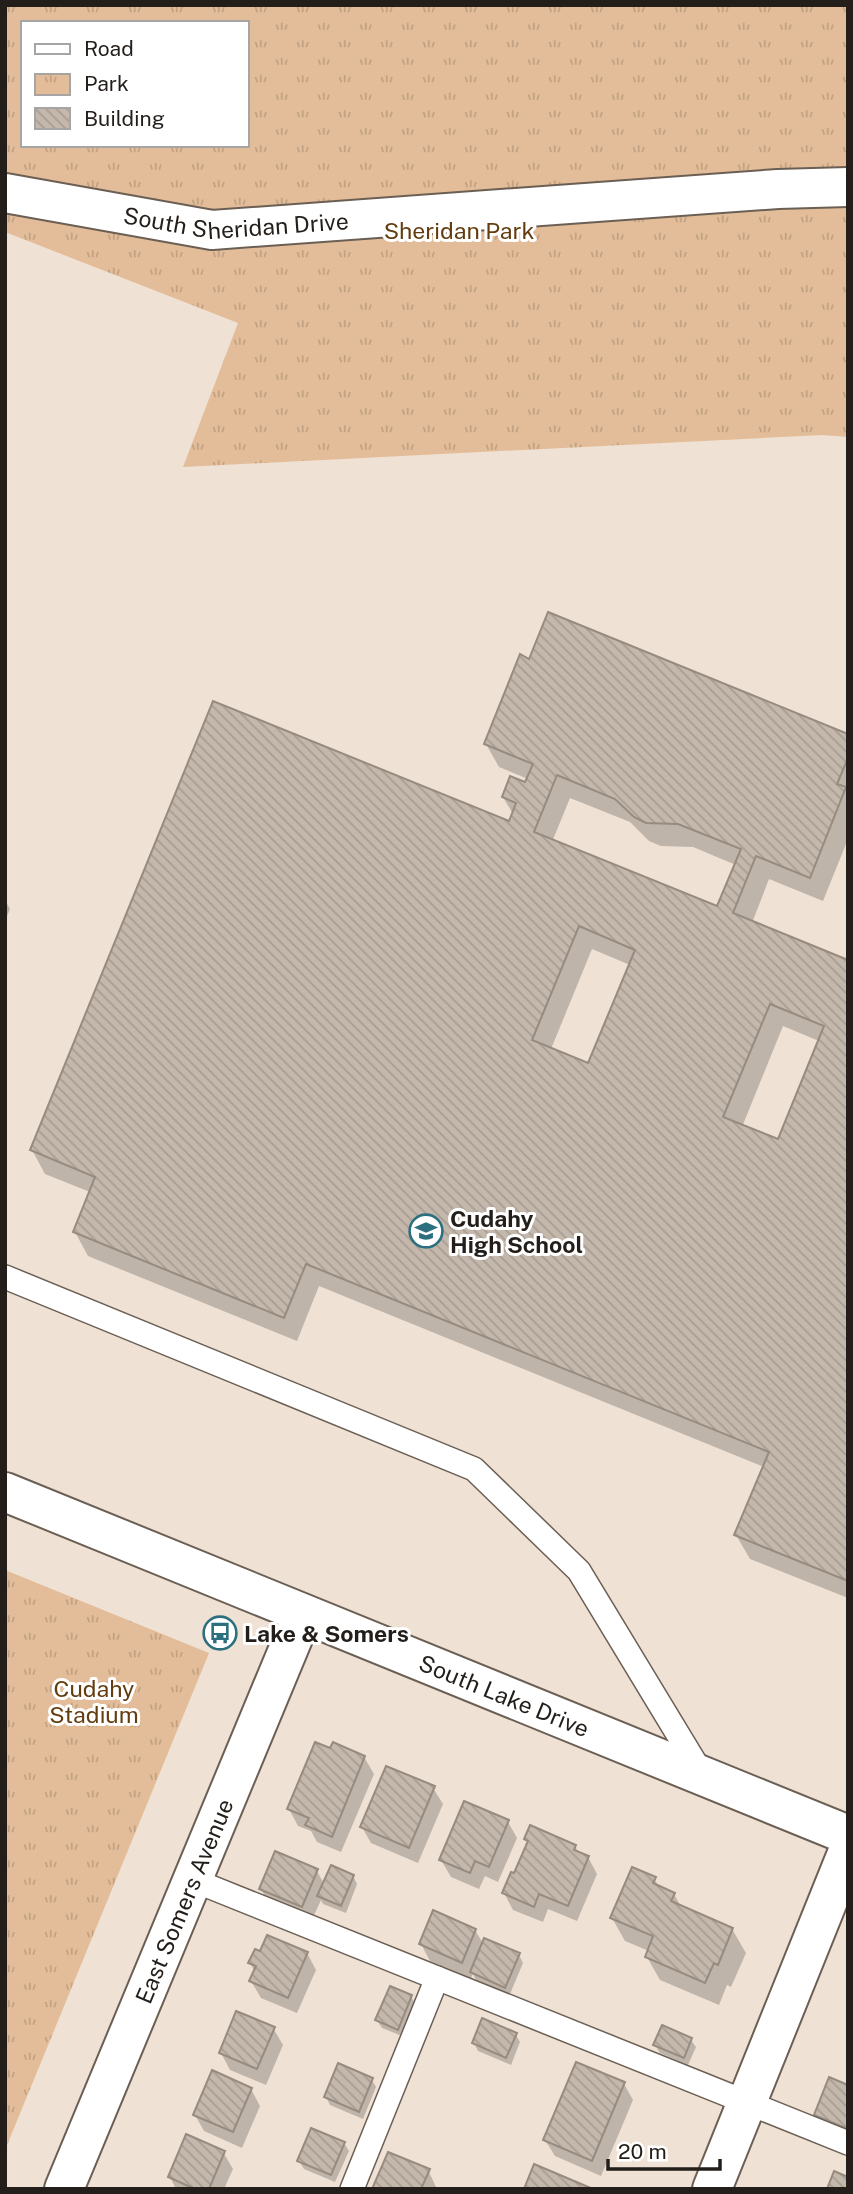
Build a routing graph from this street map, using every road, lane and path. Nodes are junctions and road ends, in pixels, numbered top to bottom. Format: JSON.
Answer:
{"nodes":[{"id":1,"x":848,"y":187,"type":"edge"},
{"id":2,"x":5,"y":192,"type":"edge"},
{"id":3,"x":5,"y":1277,"type":"edge"},
{"id":4,"x":5,"y":1492,"type":"edge"},
{"id":5,"x":303,"y":1614,"type":"junction"},
{"id":6,"x":704,"y":1777,"type":"junction"},
{"id":7,"x":848,"y":1835,"type":"edge"},
{"id":8,"x":848,"y":1851,"type":"edge"},
{"id":9,"x":193,"y":1880,"type":"junction"},
{"id":10,"x":437,"y":1978,"type":"junction"},
{"id":11,"x":747,"y":2102,"type":"junction"},
{"id":12,"x":848,"y":2143,"type":"edge"},
{"id":13,"x":64,"y":2189,"type":"edge"},
{"id":14,"x":352,"y":2189,"type":"edge"},
{"id":15,"x":712,"y":2189,"type":"edge"}],
"edges":[{"from":1,"to":2,"type":"street","name":"South Sheridan Drive"},
{"from":3,"to":6,"type":"lane"},
{"from":4,"to":5,"type":"street","name":"South Lake Drive"},
{"from":5,"to":6,"type":"street","name":"South Lake Drive"},
{"from":5,"to":9,"type":"street","name":"East Somers Avenue"},
{"from":6,"to":7,"type":"street","name":"South Lake Drive"},
{"from":8,"to":11,"type":"street"},
{"from":9,"to":10,"type":"lane"},
{"from":9,"to":13,"type":"street","name":"East Somers Avenue"},
{"from":10,"to":11,"type":"lane"},
{"from":10,"to":14,"type":"lane"},
{"from":11,"to":12,"type":"lane"},
{"from":11,"to":15,"type":"street"}]}
